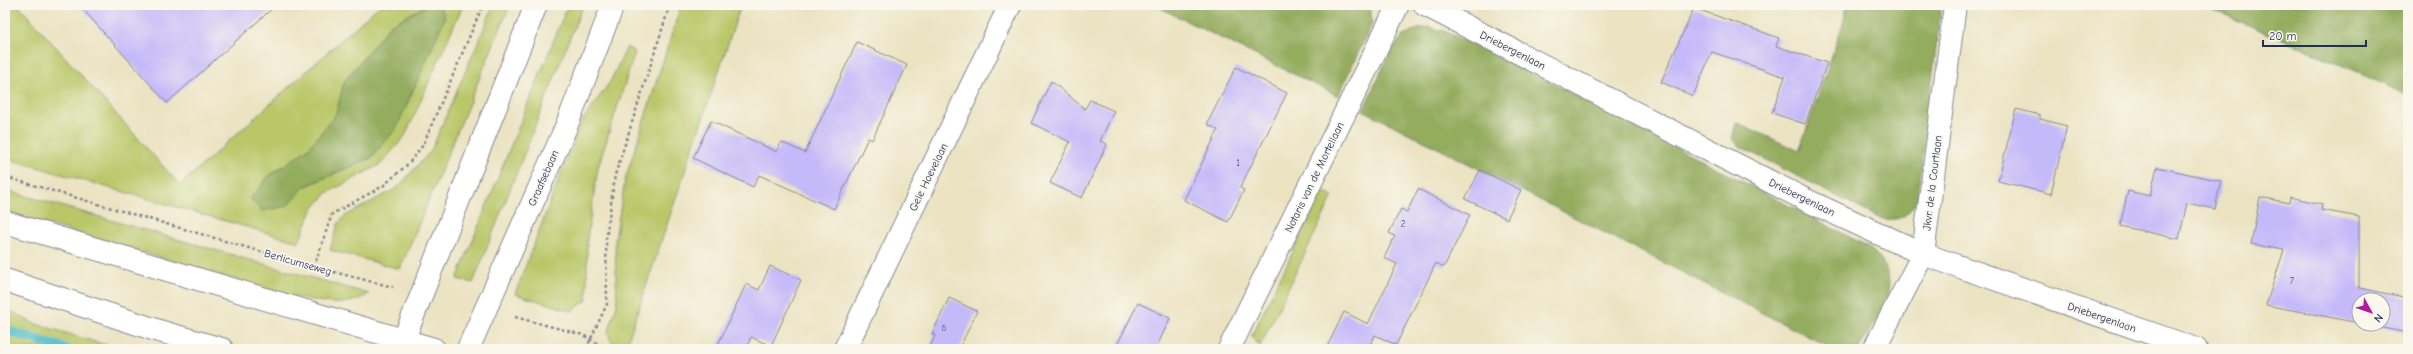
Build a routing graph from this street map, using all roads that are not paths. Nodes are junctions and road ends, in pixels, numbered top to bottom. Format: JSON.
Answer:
{"nodes":[{"id":1,"x":536,"y":5,"type":"edge"},
{"id":2,"x":613,"y":5,"type":"edge"},
{"id":3,"x":1010,"y":5,"type":"edge"},
{"id":4,"x":1398,"y":5,"type":"edge"},
{"id":5,"x":1425,"y":5,"type":"edge"},
{"id":6,"x":1955,"y":5,"type":"edge"},
{"id":7,"x":5,"y":222,"type":"edge"},
{"id":8,"x":1923,"y":254,"type":"junction"},
{"id":9,"x":5,"y":280,"type":"edge"},
{"id":10,"x":402,"y":344,"type":"edge"},
{"id":11,"x":222,"y":349,"type":"edge"},
{"id":12,"x":434,"y":349,"type":"edge"},
{"id":13,"x":468,"y":349,"type":"edge"},
{"id":14,"x":845,"y":349,"type":"edge"},
{"id":15,"x":1229,"y":349,"type":"edge"},
{"id":16,"x":1874,"y":349,"type":"edge"},
{"id":17,"x":2196,"y":349,"type":"edge"}],
"edges":[{"from":1,"to":10,"type":"street"},
{"from":2,"to":13,"type":"street","name":"Graafsebaan"},
{"from":3,"to":14,"type":"street","name":"Gele Hoevelaan"},
{"from":4,"to":15,"type":"street","name":"Notaris van de Mortellaan"},
{"from":5,"to":8,"type":"street","name":"Driebergenlaan"},
{"from":6,"to":8,"type":"street","name":"Jkvr. de la Courtlaan"},
{"from":7,"to":10,"type":"street"},
{"from":8,"to":16,"type":"street","name":"Jkvr. de la Courtlaan"},
{"from":8,"to":17,"type":"street","name":"Driebergenlaan"},
{"from":9,"to":11,"type":"street"},
{"from":10,"to":12,"type":"street"}]}
